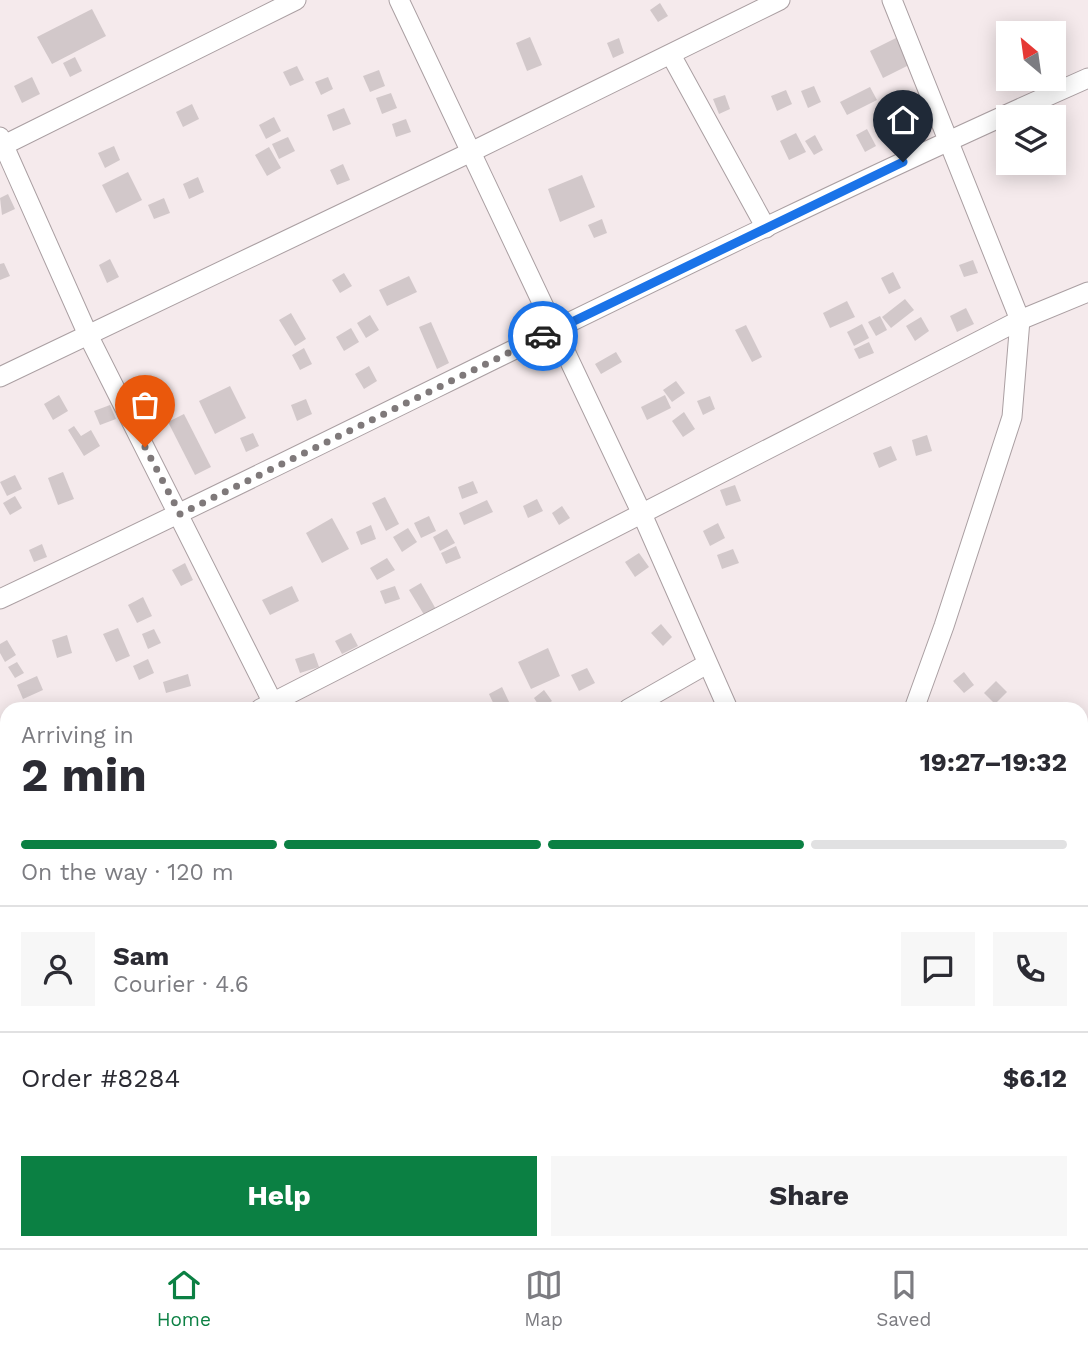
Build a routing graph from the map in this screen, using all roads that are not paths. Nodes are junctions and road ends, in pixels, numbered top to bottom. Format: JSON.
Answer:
{"nodes":[{"id":1,"x":296,"y":0,"type":"edge"},
{"id":2,"x":399,"y":0,"type":"edge"},
{"id":3,"x":780,"y":0,"type":"edge"},
{"id":4,"x":892,"y":0,"type":"edge"},
{"id":5,"x":671,"y":55,"type":"junction"},
{"id":6,"x":1088,"y":78,"type":"edge"},
{"id":7,"x":949,"y":140,"type":"junction"},
{"id":8,"x":1,"y":143,"type":"edge"},
{"id":9,"x":471,"y":152,"type":"junction"},
{"id":10,"x":766,"y":228,"type":"junction"},
{"id":11,"x":1088,"y":292,"type":"edge"},
{"id":12,"x":1020,"y":320,"type":"junction"},
{"id":13,"x":554,"y":331,"type":"junction"},
{"id":14,"x":88,"y":335,"type":"junction"},
{"id":15,"x":0,"y":377,"type":"edge"},
{"id":16,"x":180,"y":514,"type":"junction"},
{"id":17,"x":642,"y":514,"type":"junction"},
{"id":18,"x":0,"y":598,"type":"edge"},
{"id":19,"x":707,"y":664,"type":"junction"},
{"id":20,"x":268,"y":702,"type":"edge"},
{"id":21,"x":280,"y":702,"type":"edge"},
{"id":22,"x":640,"y":702,"type":"edge"},
{"id":23,"x":725,"y":702,"type":"edge"},
{"id":24,"x":917,"y":702,"type":"edge"}],
"edges":[{"from":1,"to":8,"type":"street"},
{"from":2,"to":9,"type":"street"},
{"from":3,"to":5,"type":"street"},
{"from":4,"to":7,"type":"street"},
{"from":5,"to":9,"type":"street"},
{"from":5,"to":10,"type":"street"},
{"from":6,"to":7,"type":"street"},
{"from":7,"to":10,"type":"street"},
{"from":7,"to":12,"type":"street"},
{"from":8,"to":14,"type":"street"},
{"from":9,"to":13,"type":"street"},
{"from":9,"to":14,"type":"street"},
{"from":10,"to":13,"type":"street"},
{"from":11,"to":12,"type":"street"},
{"from":12,"to":17,"type":"street"},
{"from":12,"to":24,"type":"street"},
{"from":13,"to":16,"type":"street"},
{"from":13,"to":17,"type":"street"},
{"from":14,"to":15,"type":"street"},
{"from":14,"to":16,"type":"street"},
{"from":16,"to":18,"type":"street"},
{"from":16,"to":20,"type":"street"},
{"from":17,"to":19,"type":"street"},
{"from":17,"to":21,"type":"street"},
{"from":19,"to":22,"type":"street"},
{"from":19,"to":23,"type":"street"}]}
